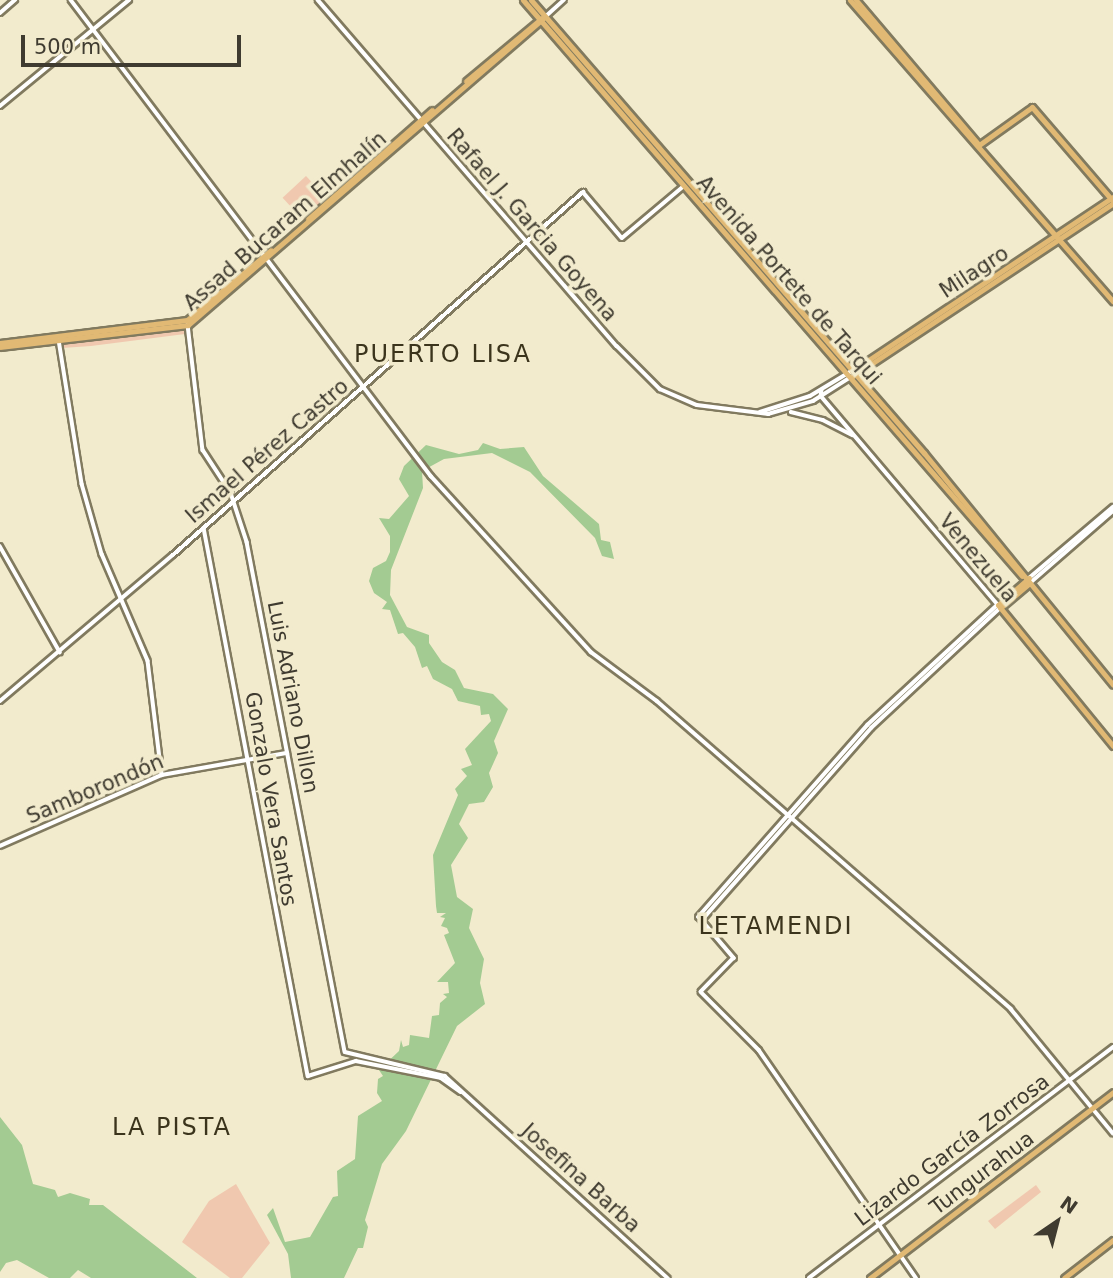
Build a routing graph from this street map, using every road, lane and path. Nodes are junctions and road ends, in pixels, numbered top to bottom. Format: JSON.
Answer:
{"nodes":[{"id":1,"x":15,"y":0,"type":"edge"},
{"id":2,"x":71,"y":0,"type":"edge"},
{"id":3,"x":129,"y":0,"type":"edge"},
{"id":4,"x":318,"y":0,"type":"edge"},
{"id":5,"x":523,"y":0,"type":"edge"},
{"id":6,"x":531,"y":0,"type":"edge"},
{"id":7,"x":564,"y":0,"type":"edge"},
{"id":8,"x":850,"y":0,"type":"edge"},
{"id":9,"x":856,"y":0,"type":"edge"},
{"id":10,"x":0,"y":13,"type":"edge"},
{"id":11,"x":542,"y":19,"type":"junction"},
{"id":12,"x":94,"y":29,"type":"junction"},
{"id":13,"x":0,"y":106,"type":"edge"},
{"id":14,"x":422,"y":121,"type":"junction"},
{"id":15,"x":979,"y":145,"type":"junction"},
{"id":16,"x":686,"y":184,"type":"junction"},
{"id":17,"x":1112,"y":200,"type":"edge"},
{"id":18,"x":1058,"y":238,"type":"junction"},
{"id":19,"x":527,"y":243,"type":"junction"},
{"id":20,"x":268,"y":256,"type":"junction"},
{"id":21,"x":1113,"y":301,"type":"edge"},
{"id":22,"x":187,"y":323,"type":"junction"},
{"id":23,"x":59,"y":337,"type":"junction"},
{"id":24,"x":0,"y":345,"type":"edge"},
{"id":25,"x":853,"y":373,"type":"junction"},
{"id":26,"x":365,"y":386,"type":"junction"},
{"id":27,"x":821,"y":390,"type":"junction"},
{"id":28,"x":821,"y":396,"type":"junction"},
{"id":29,"x":789,"y":411,"type":"junction"},
{"id":30,"x":758,"y":413,"type":"junction"},
{"id":31,"x":857,"y":439,"type":"junction"},
{"id":32,"x":235,"y":501,"type":"junction"},
{"id":33,"x":1113,"y":509,"type":"edge"},
{"id":34,"x":204,"y":528,"type":"junction"},
{"id":35,"x":0,"y":545,"type":"edge"},
{"id":36,"x":1028,"y":580,"type":"junction"},
{"id":37,"x":121,"y":598,"type":"junction"},
{"id":38,"x":999,"y":607,"type":"junction"},
{"id":39,"x":60,"y":652,"type":"junction"},
{"id":40,"x":1113,"y":685,"type":"edge"},
{"id":41,"x":0,"y":701,"type":"edge"},
{"id":42,"x":1113,"y":746,"type":"edge"},
{"id":43,"x":287,"y":753,"type":"junction"},
{"id":44,"x":248,"y":760,"type":"junction"},
{"id":45,"x":162,"y":775,"type":"junction"},
{"id":46,"x":789,"y":818,"type":"junction"},
{"id":47,"x":0,"y":846,"type":"edge"},
{"id":48,"x":1113,"y":1047,"type":"edge"},
{"id":49,"x":379,"y":1064,"type":"junction"},
{"id":50,"x":1071,"y":1080,"type":"junction"},
{"id":51,"x":1113,"y":1092,"type":"edge"},
{"id":52,"x":1093,"y":1108,"type":"junction"},
{"id":53,"x":1113,"y":1133,"type":"edge"},
{"id":54,"x":880,"y":1224,"type":"junction"},
{"id":55,"x":1113,"y":1242,"type":"edge"},
{"id":56,"x":901,"y":1254,"type":"junction"},
{"id":57,"x":668,"y":1278,"type":"edge"},
{"id":58,"x":809,"y":1278,"type":"edge"},
{"id":59,"x":870,"y":1278,"type":"edge"},
{"id":60,"x":916,"y":1278,"type":"edge"},
{"id":61,"x":1067,"y":1278,"type":"edge"}],
"edges":[{"from":1,"to":10,"type":"street"},
{"from":2,"to":12,"type":"street"},
{"from":3,"to":12,"type":"street"},
{"from":4,"to":14,"type":"street","name":"Rafael J. Garcia Goyena"},
{"from":5,"to":11,"type":"main road","name":"Avenida Portete de Tarqui"},
{"from":6,"to":11,"type":"main road","name":"Avenida Portete de Tarqui"},
{"from":7,"to":11,"type":"street","name":"Assad Bucaram Elmhalín"},
{"from":8,"to":15,"type":"main road"},
{"from":9,"to":15,"type":"main road"},
{"from":11,"to":14,"type":"main road","name":"Assad Bucaram Elmhalín"},
{"from":11,"to":16,"type":"main road","name":"Avenida Portete de Tarqui"},
{"from":12,"to":13,"type":"street"},
{"from":12,"to":20,"type":"street"},
{"from":14,"to":19,"type":"street","name":"Rafael J. Garcia Goyena"},
{"from":14,"to":20,"type":"main road","name":"Assad Bucaram Elmhalín"},
{"from":14,"to":20,"type":"main road","name":"Assad Bucaram Elmhalín"},
{"from":15,"to":17,"type":"main road"},
{"from":15,"to":18,"type":"main road"},
{"from":16,"to":19,"type":"street","name":"Ismael Pérez Castro"},
{"from":16,"to":25,"type":"main road","name":"Avenida Portete de Tarqui"},
{"from":17,"to":18,"type":"main road","name":"Milagro"},
{"from":18,"to":21,"type":"main road"},
{"from":18,"to":25,"type":"main road","name":"Milagro"},
{"from":18,"to":25,"type":"main road","name":"Milagro"},
{"from":19,"to":26,"type":"street","name":"Ismael Pérez Castro"},
{"from":19,"to":30,"type":"street","name":"Rafael J. Garcia Goyena"},
{"from":20,"to":22,"type":"main road","name":"Assad Bucaram Elmhalín"},
{"from":20,"to":26,"type":"street"},
{"from":22,"to":23,"type":"main road","name":"Assad Bucaram Elmhalín"},
{"from":22,"to":32,"type":"street","name":"Luis Adriano Dillon"},
{"from":23,"to":24,"type":"main road","name":"Assad Bucaram Elmhalín"},
{"from":23,"to":37,"type":"street"},
{"from":25,"to":27,"type":"street","name":"Rafael J. Garcia Goyena"},
{"from":25,"to":28,"type":"street","name":"Rafael J. Garcia Goyena"},
{"from":25,"to":36,"type":"main road","name":"Avenida Portete de Tarqui"},
{"from":26,"to":32,"type":"street","name":"Ismael Pérez Castro"},
{"from":26,"to":46,"type":"street"},
{"from":27,"to":28,"type":"street"},
{"from":27,"to":30,"type":"street","name":"Rafael J. Garcia Goyena"},
{"from":28,"to":29,"type":"street","name":"Rafael J. Garcia Goyena"},
{"from":28,"to":31,"type":"street","name":"Venezuela"},
{"from":29,"to":30,"type":"street","name":"Rafael J. Garcia Goyena"},
{"from":29,"to":31,"type":"street"},
{"from":31,"to":38,"type":"street","name":"Venezuela"},
{"from":32,"to":34,"type":"street","name":"Ismael Pérez Castro"},
{"from":32,"to":43,"type":"street","name":"Luis Adriano Dillon"},
{"from":33,"to":36,"type":"street"},
{"from":34,"to":37,"type":"street","name":"Ismael Pérez Castro"},
{"from":34,"to":44,"type":"street","name":"Gonzalo Vera Santos"},
{"from":35,"to":39,"type":"street"},
{"from":36,"to":38,"type":"main road"},
{"from":36,"to":40,"type":"main road","name":"Avenida Portete de Tarqui"},
{"from":37,"to":39,"type":"street","name":"Ismael Pérez Castro"},
{"from":37,"to":45,"type":"street"},
{"from":38,"to":42,"type":"main road","name":"Venezuela"},
{"from":38,"to":46,"type":"street"},
{"from":38,"to":46,"type":"street"},
{"from":39,"to":41,"type":"street","name":"Ismael Pérez Castro"},
{"from":43,"to":44,"type":"street","name":"Samborondón"},
{"from":43,"to":49,"type":"street","name":"Luis Adriano Dillon"},
{"from":44,"to":45,"type":"street","name":"Samborondón"},
{"from":44,"to":49,"type":"street","name":"Gonzalo Vera Santos"},
{"from":45,"to":47,"type":"street","name":"Samborondón"},
{"from":46,"to":50,"type":"street"},
{"from":46,"to":54,"type":"street"},
{"from":48,"to":50,"type":"street","name":"Lizardo García Zorrosa"},
{"from":49,"to":57,"type":"street","name":"Josefina Barba"},
{"from":50,"to":52,"type":"street"},
{"from":50,"to":54,"type":"street","name":"Lizardo García Zorrosa"},
{"from":51,"to":52,"type":"main road","name":"Tungurahua"},
{"from":52,"to":53,"type":"street"},
{"from":52,"to":56,"type":"main road","name":"Tungurahua"},
{"from":54,"to":56,"type":"street"},
{"from":54,"to":58,"type":"street","name":"Lizardo García Zorrosa"},
{"from":55,"to":61,"type":"main road"},
{"from":56,"to":59,"type":"main road","name":"Tungurahua"},
{"from":56,"to":60,"type":"street"}]}
